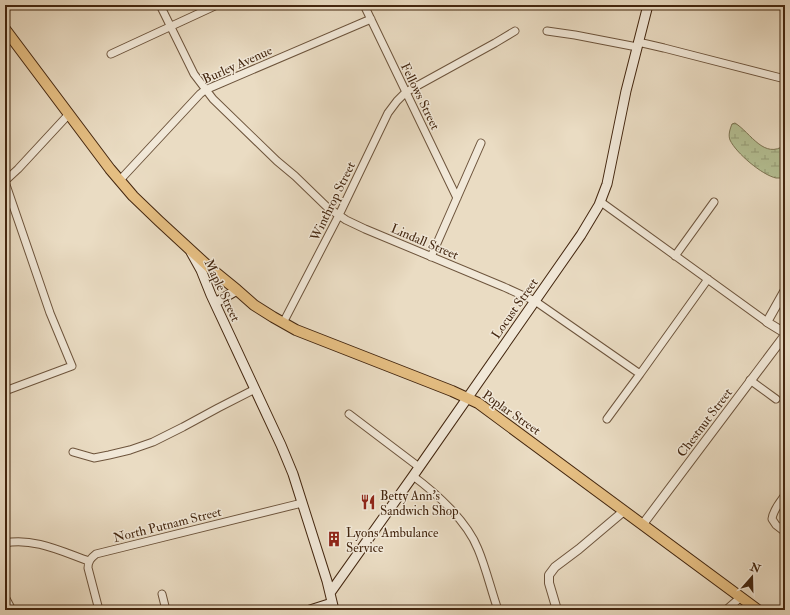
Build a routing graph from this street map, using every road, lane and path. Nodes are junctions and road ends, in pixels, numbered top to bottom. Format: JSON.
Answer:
{"nodes":[{"id":1,"x":160,"y":5,"type":"edge"},
{"id":2,"x":217,"y":5,"type":"edge"},
{"id":3,"x":364,"y":5,"type":"edge"},
{"id":4,"x":648,"y":5,"type":"edge"},
{"id":5,"x":371,"y":20,"type":"junction"},
{"id":6,"x":170,"y":26,"type":"junction"},
{"id":7,"x":5,"y":29,"type":"edge"},
{"id":8,"x":515,"y":31,"type":"dead end"},
{"id":9,"x":547,"y":32,"type":"dead end"},
{"id":10,"x":638,"y":45,"type":"junction"},
{"id":11,"x":111,"y":54,"type":"dead end"},
{"id":12,"x":785,"y":79,"type":"edge"},
{"id":13,"x":205,"y":90,"type":"junction"},
{"id":14,"x":406,"y":92,"type":"junction"},
{"id":15,"x":69,"y":114,"type":"junction"},
{"id":16,"x":481,"y":143,"type":"dead end"},
{"id":17,"x":120,"y":180,"type":"junction"},
{"id":18,"x":5,"y":181,"type":"edge"},
{"id":19,"x":457,"y":198,"type":"junction"},
{"id":20,"x":601,"y":202,"type":"junction"},
{"id":21,"x":714,"y":202,"type":"dead end"},
{"id":22,"x":339,"y":215,"type":"junction"},
{"id":23,"x":190,"y":249,"type":"junction"},
{"id":24,"x":676,"y":256,"type":"junction"},
{"id":25,"x":431,"y":257,"type":"junction"},
{"id":26,"x":708,"y":280,"type":"junction"},
{"id":27,"x":236,"y":290,"type":"junction"},
{"id":28,"x":785,"y":290,"type":"edge"},
{"id":29,"x":535,"y":301,"type":"junction"},
{"id":30,"x":215,"y":303,"type":"junction"},
{"id":31,"x":768,"y":322,"type":"junction"},
{"id":32,"x":283,"y":323,"type":"junction"},
{"id":33,"x":785,"y":334,"type":"edge"},
{"id":34,"x":640,"y":374,"type":"junction"},
{"id":35,"x":750,"y":380,"type":"junction"},
{"id":36,"x":255,"y":389,"type":"junction"},
{"id":37,"x":5,"y":391,"type":"edge"},
{"id":38,"x":467,"y":397,"type":"junction"},
{"id":39,"x":776,"y":399,"type":"dead end"},
{"id":40,"x":349,"y":414,"type":"dead end"},
{"id":41,"x":607,"y":420,"type":"dead end"},
{"id":42,"x":73,"y":452,"type":"dead end"},
{"id":43,"x":419,"y":467,"type":"junction"},
{"id":44,"x":413,"y":476,"type":"junction"},
{"id":45,"x":785,"y":495,"type":"edge"},
{"id":46,"x":302,"y":503,"type":"junction"},
{"id":47,"x":624,"y":511,"type":"junction"},
{"id":48,"x":643,"y":524,"type":"junction"},
{"id":49,"x":785,"y":532,"type":"edge"},
{"id":50,"x":5,"y":543,"type":"edge"},
{"id":51,"x":89,"y":561,"type":"junction"},
{"id":52,"x":330,"y":593,"type":"junction"},
{"id":53,"x":162,"y":594,"type":"dead end"},
{"id":54,"x":740,"y":596,"type":"junction"},
{"id":55,"x":5,"y":597,"type":"edge"},
{"id":56,"x":333,"y":607,"type":"edge"},
{"id":57,"x":12,"y":610,"type":"edge"},
{"id":58,"x":99,"y":610,"type":"edge"},
{"id":59,"x":166,"y":610,"type":"edge"},
{"id":60,"x":310,"y":610,"type":"edge"},
{"id":61,"x":498,"y":610,"type":"edge"},
{"id":62,"x":557,"y":610,"type":"edge"},
{"id":63,"x":726,"y":610,"type":"edge"},
{"id":64,"x":758,"y":610,"type":"edge"}],
"edges":[{"from":1,"to":6,"type":"street","name":"Lindall Street"},
{"from":2,"to":6,"type":"street"},
{"from":3,"to":5,"type":"street","name":"Fellows Street"},
{"from":4,"to":10,"type":"main road","name":"Locust Street"},
{"from":5,"to":13,"type":"street","name":"Burley Avenue"},
{"from":5,"to":14,"type":"street","name":"Fellows Street"},
{"from":6,"to":11,"type":"street"},
{"from":6,"to":13,"type":"street","name":"Lindall Street"},
{"from":7,"to":15,"type":"main road","name":"Maple Street"},
{"from":8,"to":14,"type":"street","name":"Winthrop Street"},
{"from":9,"to":10,"type":"street"},
{"from":10,"to":12,"type":"street"},
{"from":10,"to":20,"type":"main road","name":"Locust Street"},
{"from":13,"to":17,"type":"street","name":"Burley Avenue"},
{"from":13,"to":22,"type":"street","name":"Lindall Street"},
{"from":14,"to":19,"type":"street","name":"Fellows Street"},
{"from":14,"to":22,"type":"street","name":"Winthrop Street"},
{"from":15,"to":17,"type":"main road","name":"Maple Street"},
{"from":15,"to":18,"type":"street"},
{"from":16,"to":19,"type":"street"},
{"from":17,"to":23,"type":"main road","name":"Maple Street"},
{"from":18,"to":37,"type":"street"},
{"from":19,"to":25,"type":"street"},
{"from":20,"to":24,"type":"street","name":"Chestnut Street"},
{"from":20,"to":29,"type":"main road","name":"Locust Street"},
{"from":21,"to":24,"type":"street"},
{"from":22,"to":25,"type":"street","name":"Lindall Street"},
{"from":22,"to":32,"type":"street","name":"Winthrop Street"},
{"from":23,"to":27,"type":"main road","name":"Poplar Street"},
{"from":23,"to":30,"type":"main road","name":"Maple Street"},
{"from":24,"to":26,"type":"street","name":"Chestnut Street"},
{"from":25,"to":29,"type":"street","name":"Lindall Street"},
{"from":26,"to":31,"type":"street","name":"Chestnut Street"},
{"from":26,"to":34,"type":"street"},
{"from":27,"to":30,"type":"main road"},
{"from":27,"to":32,"type":"main road","name":"Poplar Street"},
{"from":28,"to":31,"type":"street"},
{"from":29,"to":34,"type":"street","name":"Lindall Street"},
{"from":29,"to":38,"type":"main road","name":"Locust Street"},
{"from":30,"to":36,"type":"main road","name":"Maple Street"},
{"from":31,"to":33,"type":"street","name":"Chestnut Street"},
{"from":32,"to":38,"type":"main road","name":"Poplar Street"},
{"from":33,"to":35,"type":"street","name":"Chestnut Street"},
{"from":34,"to":41,"type":"street"},
{"from":35,"to":39,"type":"street"},
{"from":35,"to":48,"type":"street","name":"Chestnut Street"},
{"from":36,"to":42,"type":"street"},
{"from":36,"to":46,"type":"main road","name":"Maple Street"},
{"from":38,"to":43,"type":"main road","name":"Locust Street"},
{"from":38,"to":47,"type":"main road","name":"Poplar Street"},
{"from":40,"to":43,"type":"street"},
{"from":43,"to":44,"type":"main road","name":"Locust Street"},
{"from":44,"to":52,"type":"main road","name":"Locust Street"},
{"from":44,"to":61,"type":"street"},
{"from":45,"to":49,"type":"street"},
{"from":46,"to":51,"type":"street","name":"North Putnam Street"},
{"from":46,"to":52,"type":"main road","name":"Maple Street"},
{"from":47,"to":48,"type":"main road","name":"Poplar Street"},
{"from":47,"to":62,"type":"street"},
{"from":48,"to":54,"type":"main road","name":"Poplar Street"},
{"from":50,"to":51,"type":"street"},
{"from":51,"to":58,"type":"street"},
{"from":52,"to":56,"type":"main road","name":"Maple Street"},
{"from":53,"to":59,"type":"street"},
{"from":54,"to":63,"type":"street"},
{"from":54,"to":64,"type":"main road","name":"Poplar Street"},
{"from":55,"to":57,"type":"street"},
{"from":56,"to":60,"type":"main road"}]}
